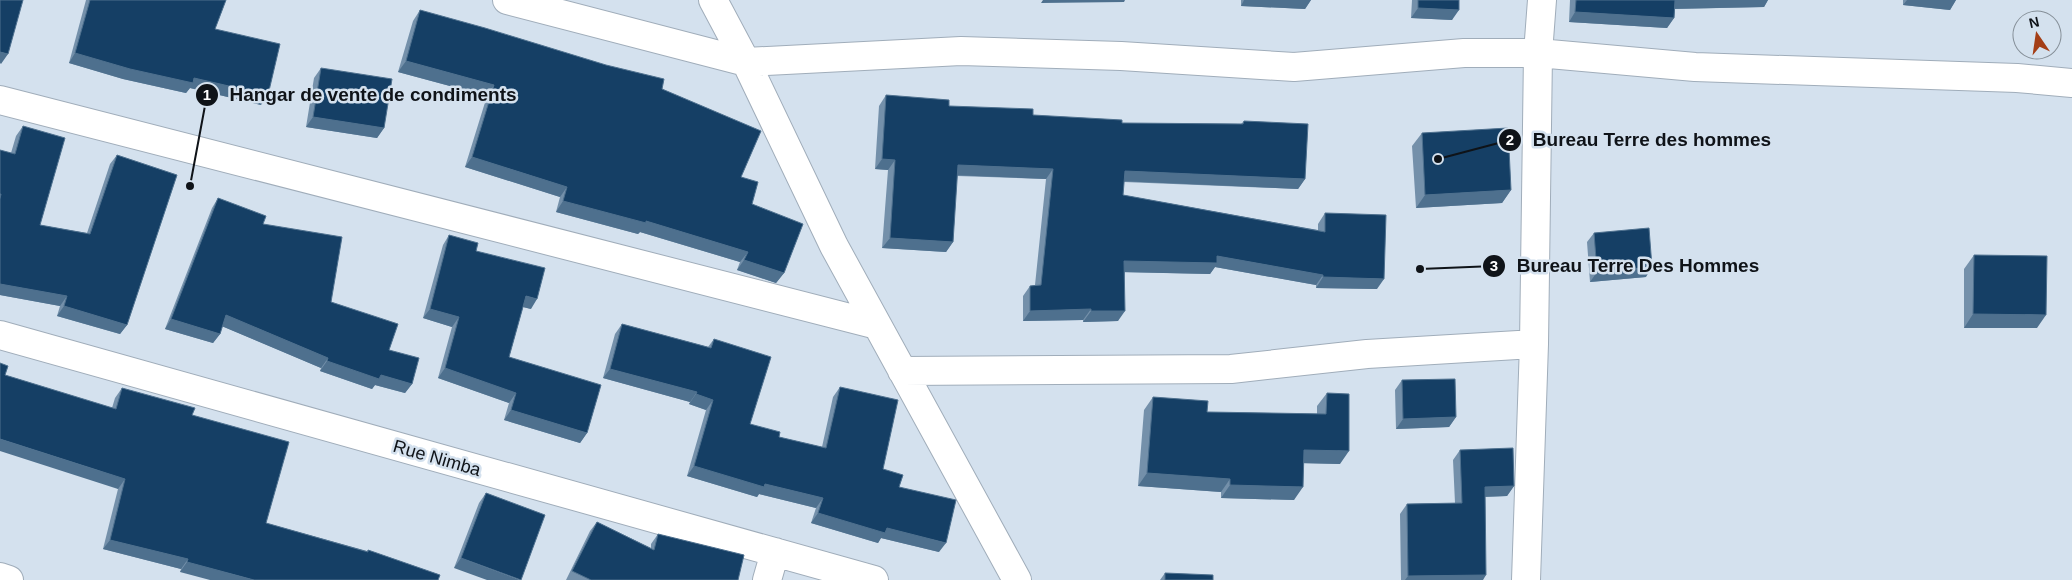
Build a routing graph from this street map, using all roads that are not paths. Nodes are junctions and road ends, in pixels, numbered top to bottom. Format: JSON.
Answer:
{"nodes":[{"id":1,"x":507,"y":0,"type":"edge"},
{"id":2,"x":713,"y":0,"type":"edge"},
{"id":3,"x":1542,"y":0,"type":"edge"},
{"id":4,"x":1538,"y":53,"type":"junction"},
{"id":5,"x":746,"y":62,"type":"junction"},
{"id":6,"x":2072,"y":83,"type":"edge"},
{"id":7,"x":0,"y":100,"type":"edge"},
{"id":8,"x":877,"y":326,"type":"junction"},
{"id":9,"x":0,"y":336,"type":"edge"},
{"id":10,"x":1534,"y":344,"type":"junction"},
{"id":11,"x":902,"y":371,"type":"junction"},
{"id":12,"x":775,"y":552,"type":"junction"},
{"id":13,"x":0,"y":578,"type":"edge"},
{"id":14,"x":9,"y":580,"type":"edge"},
{"id":15,"x":767,"y":580,"type":"edge"},
{"id":16,"x":874,"y":580,"type":"edge"},
{"id":17,"x":1017,"y":580,"type":"edge"},
{"id":18,"x":1526,"y":580,"type":"edge"}],
"edges":[{"from":1,"to":5,"type":"street"},
{"from":2,"to":5,"type":"street"},
{"from":3,"to":4,"type":"street"},
{"from":4,"to":5,"type":"street"},
{"from":4,"to":6,"type":"street"},
{"from":4,"to":10,"type":"street"},
{"from":5,"to":8,"type":"street"},
{"from":7,"to":8,"type":"street"},
{"from":8,"to":11,"type":"street"},
{"from":9,"to":12,"type":"street","name":"Rue Nimba"},
{"from":10,"to":11,"type":"street"},
{"from":10,"to":18,"type":"street"},
{"from":11,"to":17,"type":"street"},
{"from":12,"to":15,"type":"street"},
{"from":12,"to":16,"type":"street","name":"Rue Nimba"},
{"from":13,"to":14,"type":"street"}]}
